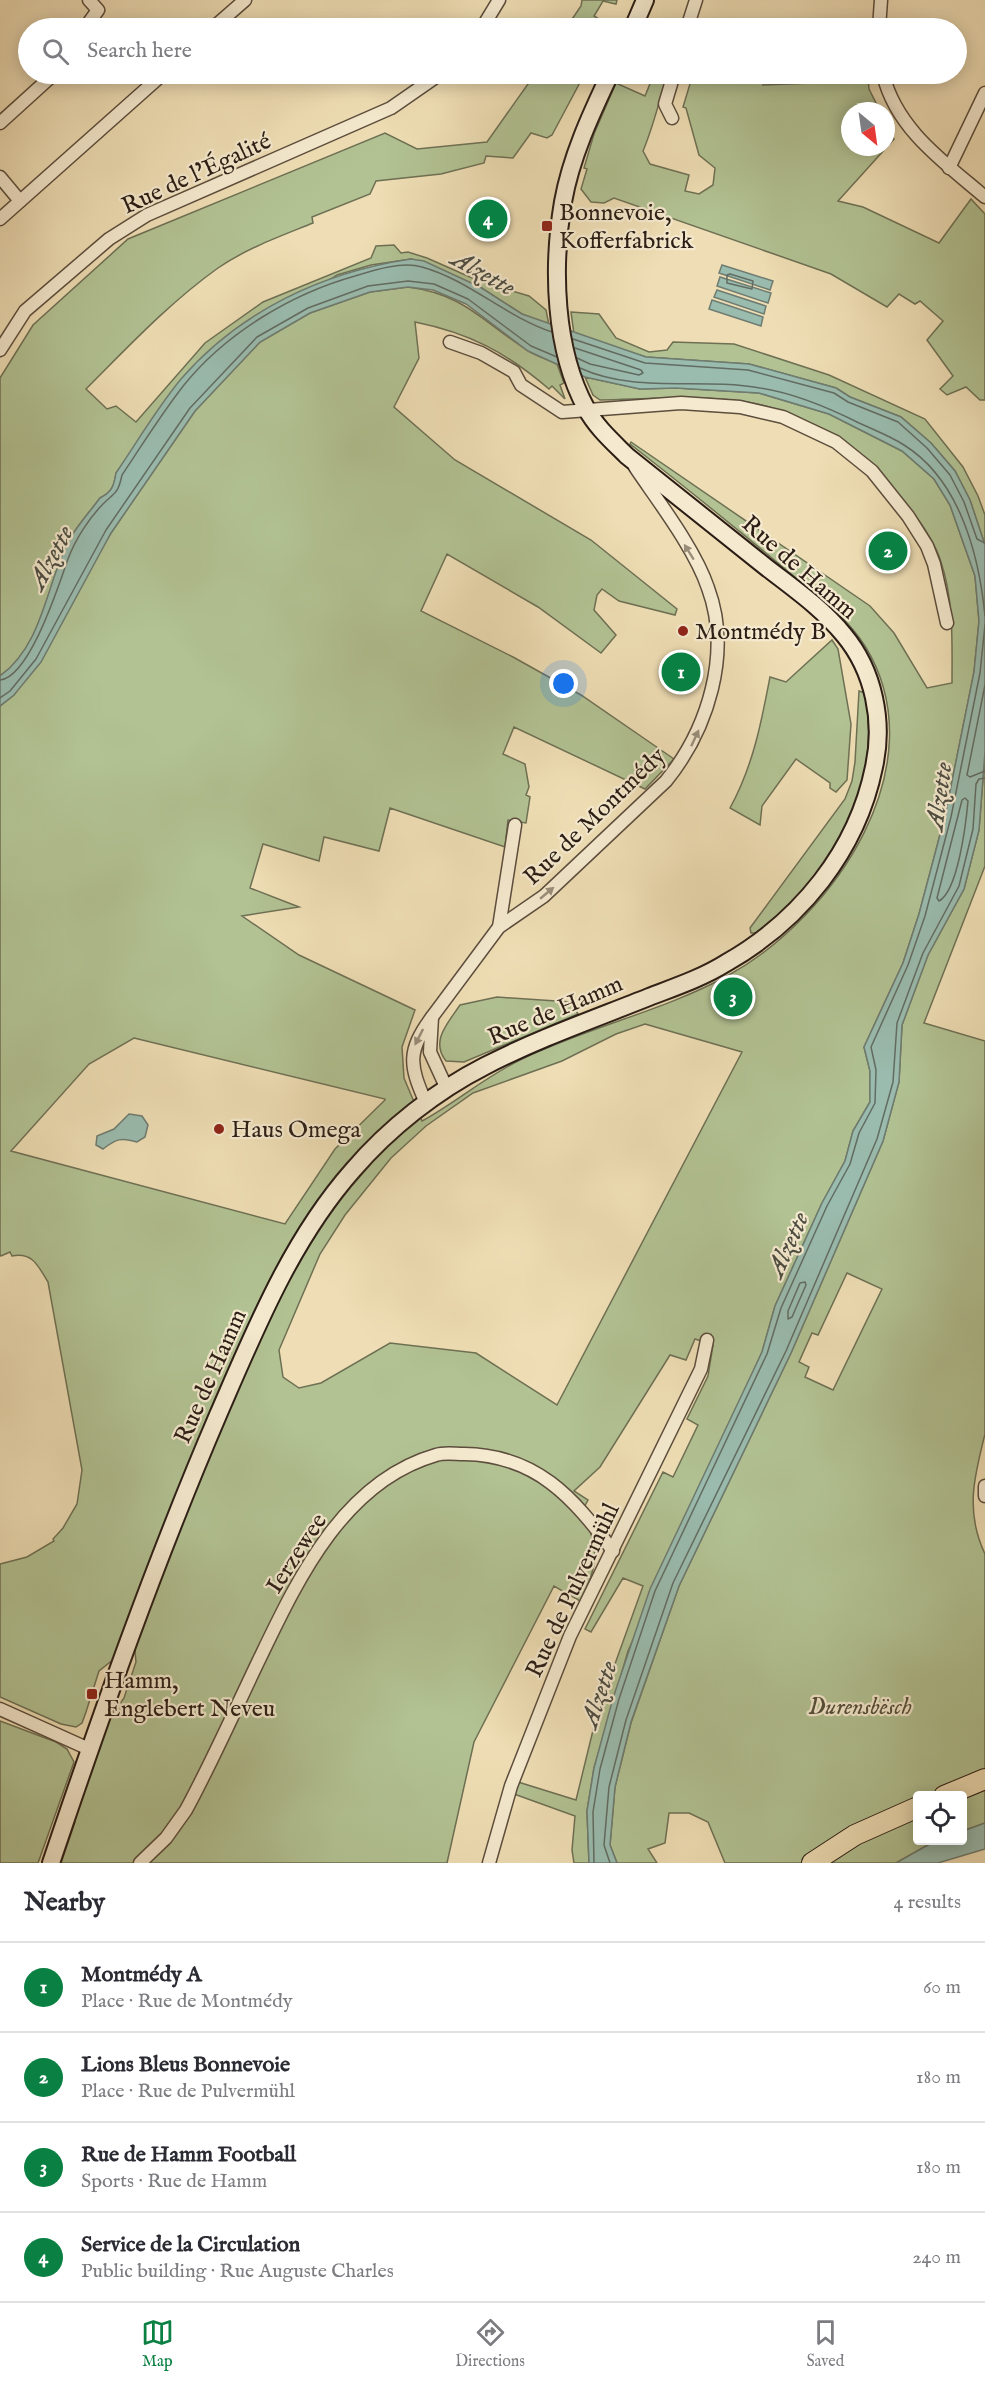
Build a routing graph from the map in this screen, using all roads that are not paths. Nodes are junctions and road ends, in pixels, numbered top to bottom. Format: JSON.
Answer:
{"nodes":[{"id":1,"x":89,"y":0,"type":"edge"},
{"id":2,"x":245,"y":0,"type":"edge"},
{"id":3,"x":499,"y":0,"type":"edge"},
{"id":4,"x":645,"y":0,"type":"edge"},
{"id":5,"x":696,"y":0,"type":"edge"},
{"id":6,"x":881,"y":0,"type":"edge"},
{"id":7,"x":92,"y":18,"type":"edge"},
{"id":8,"x":224,"y":18,"type":"edge"},
{"id":9,"x":488,"y":18,"type":"edge"},
{"id":10,"x":637,"y":18,"type":"edge"},
{"id":11,"x":690,"y":18,"type":"edge"},
{"id":12,"x":880,"y":18,"type":"edge"},
{"id":13,"x":43,"y":84,"type":"edge"},
{"id":14,"x":152,"y":84,"type":"edge"},
{"id":15,"x":426,"y":84,"type":"edge"},
{"id":16,"x":605,"y":84,"type":"edge"},
{"id":17,"x":671,"y":84,"type":"edge"},
{"id":18,"x":886,"y":84,"type":"edge"},
{"id":19,"x":985,"y":93,"type":"edge"},
{"id":20,"x":672,"y":118,"type":"dead end"},
{"id":21,"x":0,"y":123,"type":"edge"},
{"id":22,"x":949,"y":168,"type":"junction"},
{"id":23,"x":0,"y":177,"type":"edge"},
{"id":24,"x":985,"y":197,"type":"edge"},
{"id":25,"x":20,"y":201,"type":"junction"},
{"id":26,"x":0,"y":219,"type":"edge"},
{"id":27,"x":450,"y":342,"type":"dead end"},
{"id":28,"x":0,"y":350,"type":"edge"},
{"id":29,"x":587,"y":410,"type":"junction"},
{"id":30,"x":627,"y":456,"type":"junction"},
{"id":31,"x":947,"y":623,"type":"dead end"},
{"id":32,"x":515,"y":825,"type":"dead end"},
{"id":33,"x":499,"y":927,"type":"junction"},
{"id":34,"x":432,"y":1017,"type":"junction"},
{"id":35,"x":447,"y":1089,"type":"junction"},
{"id":36,"x":426,"y":1103,"type":"junction"},
{"id":37,"x":708,"y":1340,"type":"dead end"},
{"id":38,"x":985,"y":1486,"type":"edge"},
{"id":39,"x":985,"y":1496,"type":"edge"},
{"id":40,"x":613,"y":1551,"type":"junction"},
{"id":41,"x":0,"y":1709,"type":"edge"},
{"id":42,"x":89,"y":1749,"type":"junction"},
{"id":43,"x":985,"y":1779,"type":"edge"},
{"id":44,"x":956,"y":1791,"type":"edge"},
{"id":45,"x":913,"y":1809,"type":"edge"},
{"id":46,"x":51,"y":1863,"type":"edge"},
{"id":47,"x":140,"y":1863,"type":"edge"},
{"id":48,"x":489,"y":1863,"type":"edge"},
{"id":49,"x":812,"y":1863,"type":"edge"}],
"edges":[{"from":1,"to":7,"type":"street"},
{"from":2,"to":8,"type":"street"},
{"from":3,"to":9,"type":"street"},
{"from":4,"to":10,"type":"main road"},
{"from":5,"to":11,"type":"street"},
{"from":6,"to":12,"type":"street"},
{"from":13,"to":21,"type":"street"},
{"from":14,"to":25,"type":"street"},
{"from":15,"to":28,"type":"street","name":"Rue de l'Égalité"},
{"from":16,"to":29,"type":"main road","name":"Rue de Hamm"},
{"from":17,"to":20,"type":"street"},
{"from":18,"to":22,"type":"street"},
{"from":19,"to":22,"type":"street"},
{"from":22,"to":24,"type":"street"},
{"from":23,"to":25,"type":"street"},
{"from":25,"to":26,"type":"street"},
{"from":27,"to":29,"type":"street"},
{"from":29,"to":30,"type":"main road","name":"Rue de Hamm"},
{"from":29,"to":31,"type":"street"},
{"from":33,"to":30,"type":"street","name":"Rue de Montmédy","one_way":true},
{"from":30,"to":35,"type":"main road","name":"Rue de Hamm"},
{"from":32,"to":33,"type":"street"},
{"from":33,"to":34,"type":"street","name":"Rue de Montmédy"},
{"from":34,"to":35,"type":"street"},
{"from":34,"to":36,"type":"street","name":"Rue de Montmédy","one_way":true},
{"from":35,"to":36,"type":"main road","name":"Rue de Hamm"},
{"from":36,"to":42,"type":"main road","name":"Rue de Hamm"},
{"from":37,"to":40,"type":"street","name":"Rue de Pulvermühl"},
{"from":38,"to":39,"type":"street"},
{"from":40,"to":47,"type":"street","name":"Ierzewee"},
{"from":40,"to":48,"type":"street","name":"Rue de Pulvermühl"},
{"from":41,"to":42,"type":"street"},
{"from":42,"to":46,"type":"main road","name":"Rue de Hamm"},
{"from":43,"to":44,"type":"main road"},
{"from":45,"to":49,"type":"main road"}]}
